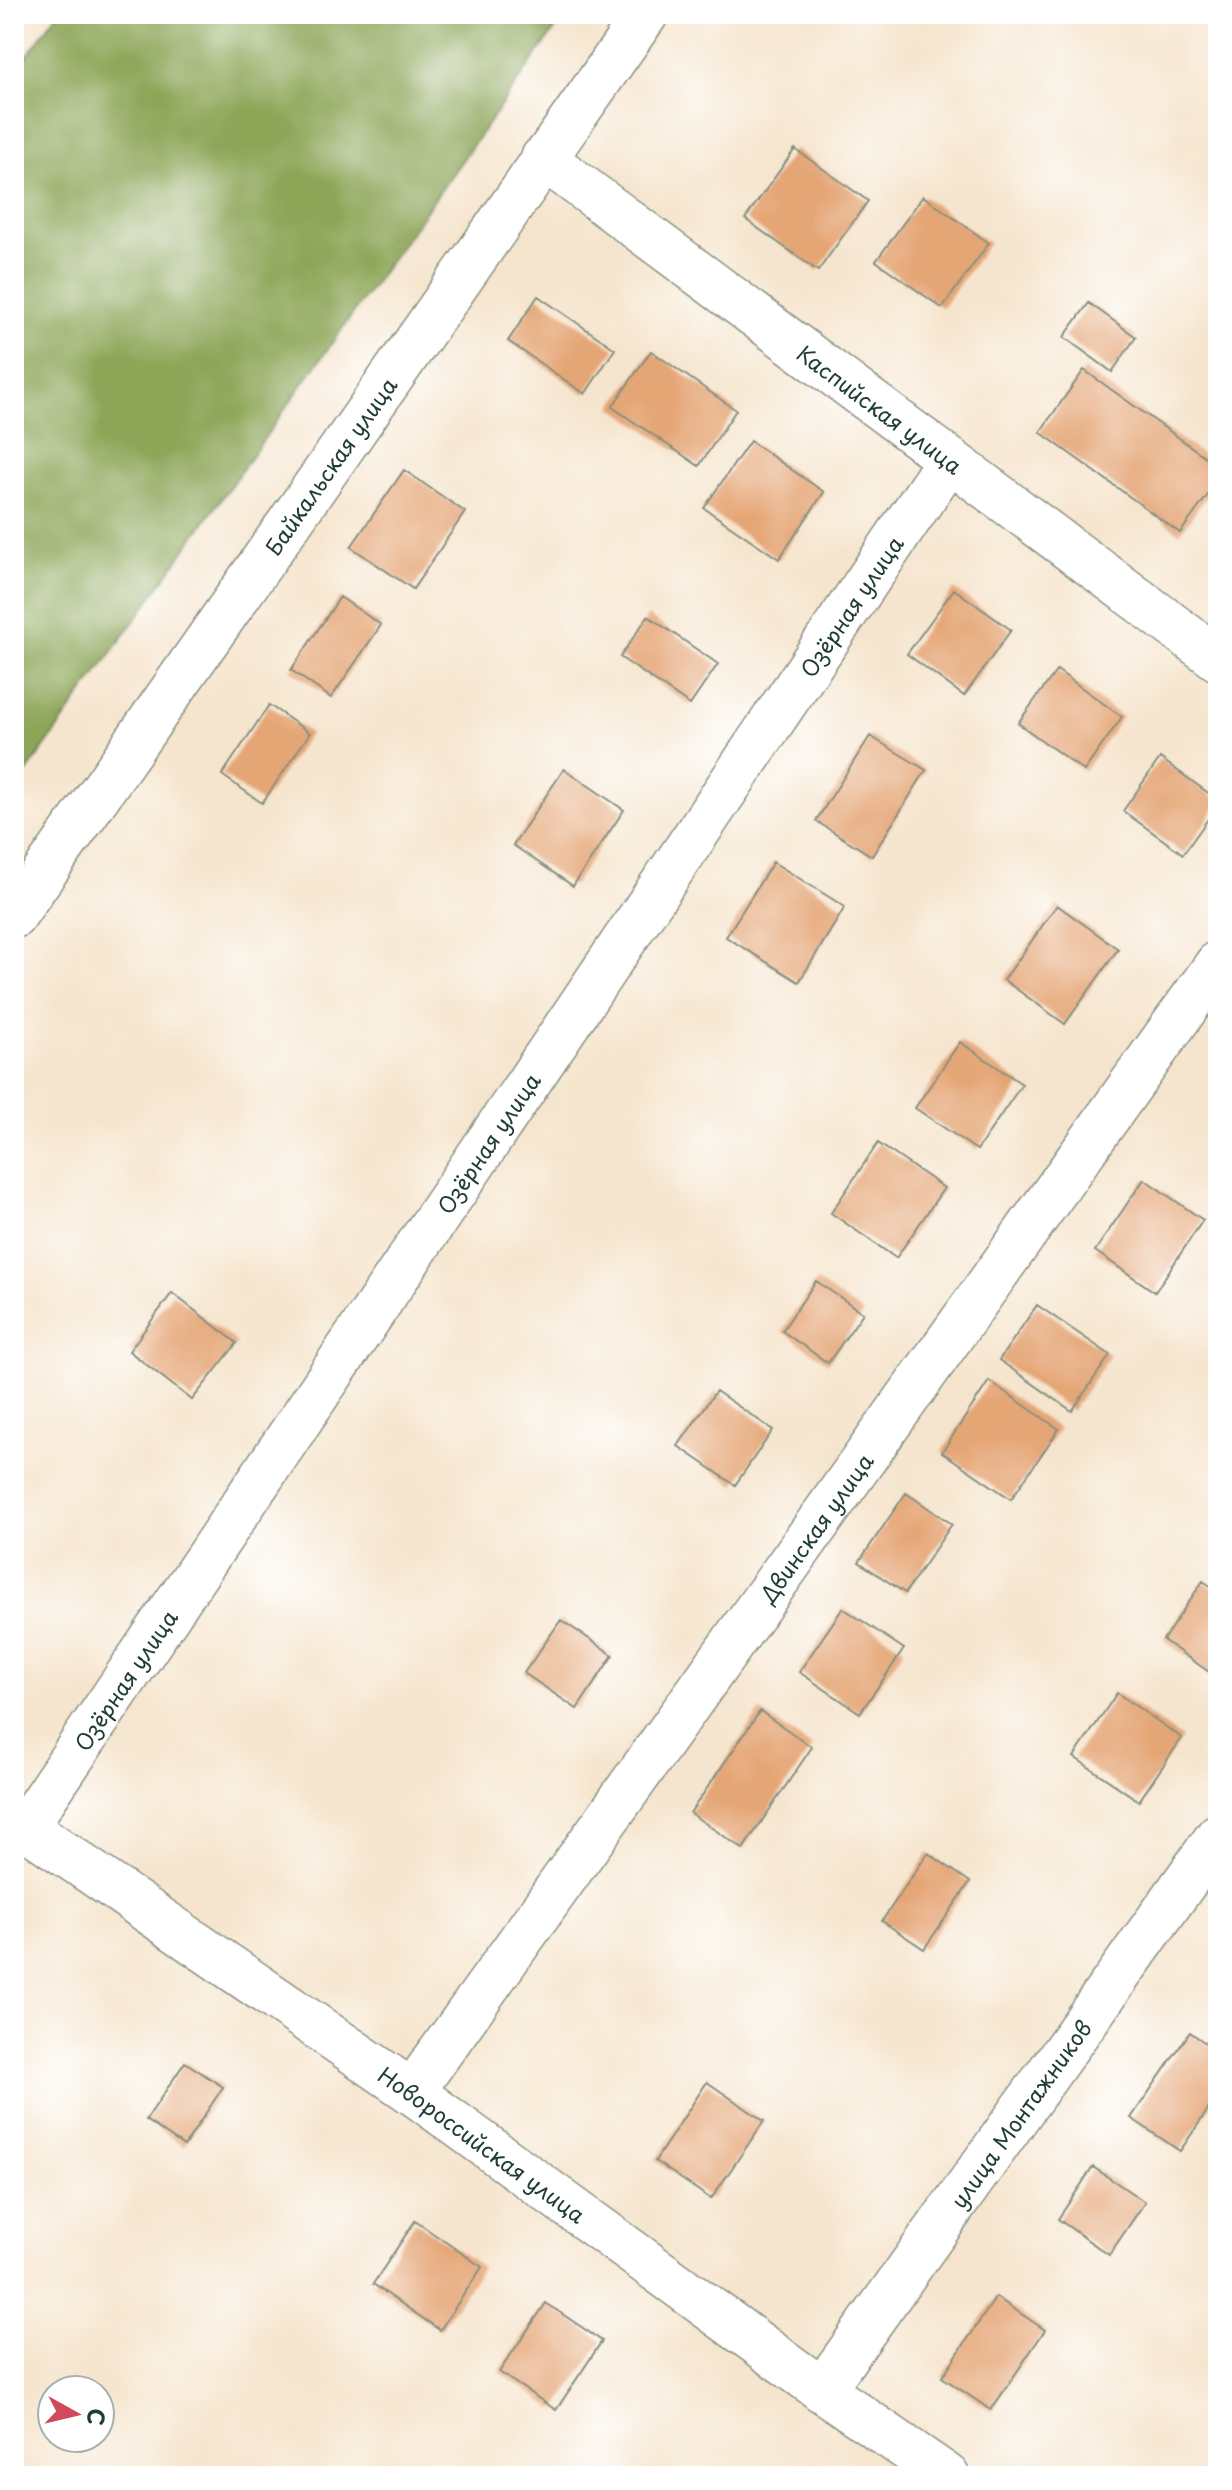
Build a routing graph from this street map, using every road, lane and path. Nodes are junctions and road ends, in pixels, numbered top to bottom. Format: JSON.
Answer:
{"nodes":[{"id":1,"x":646,"y":14,"type":"edge"},
{"id":2,"x":543,"y":158,"type":"junction"},
{"id":3,"x":949,"y":460,"type":"junction"},
{"id":4,"x":1218,"y":659,"type":"edge"},
{"id":5,"x":14,"y":916,"type":"edge"},
{"id":6,"x":1218,"y":963,"type":"edge"},
{"id":7,"x":20,"y":1823,"type":"edge"},
{"id":8,"x":1218,"y":1836,"type":"edge"},
{"id":9,"x":412,"y":2092,"type":"junction"},
{"id":10,"x":822,"y":2390,"type":"junction"},
{"id":11,"x":947,"y":2476,"type":"edge"}],
"edges":[{"from":1,"to":2,"type":"street","name":"Байкальская улица"},
{"from":2,"to":3,"type":"street","name":"Каспийская улица"},
{"from":2,"to":5,"type":"street","name":"Байкальская улица"},
{"from":3,"to":4,"type":"street","name":"Каспийская улица"},
{"from":3,"to":7,"type":"street","name":"Озёрная улица"},
{"from":6,"to":9,"type":"street","name":"Двинская улица"},
{"from":7,"to":9,"type":"street","name":"Новороссийская улица"},
{"from":8,"to":10,"type":"street","name":"улица Монтажников"},
{"from":9,"to":10,"type":"street","name":"Новороссийская улица"},
{"from":10,"to":11,"type":"street","name":"Новороссийская улица"}]}
